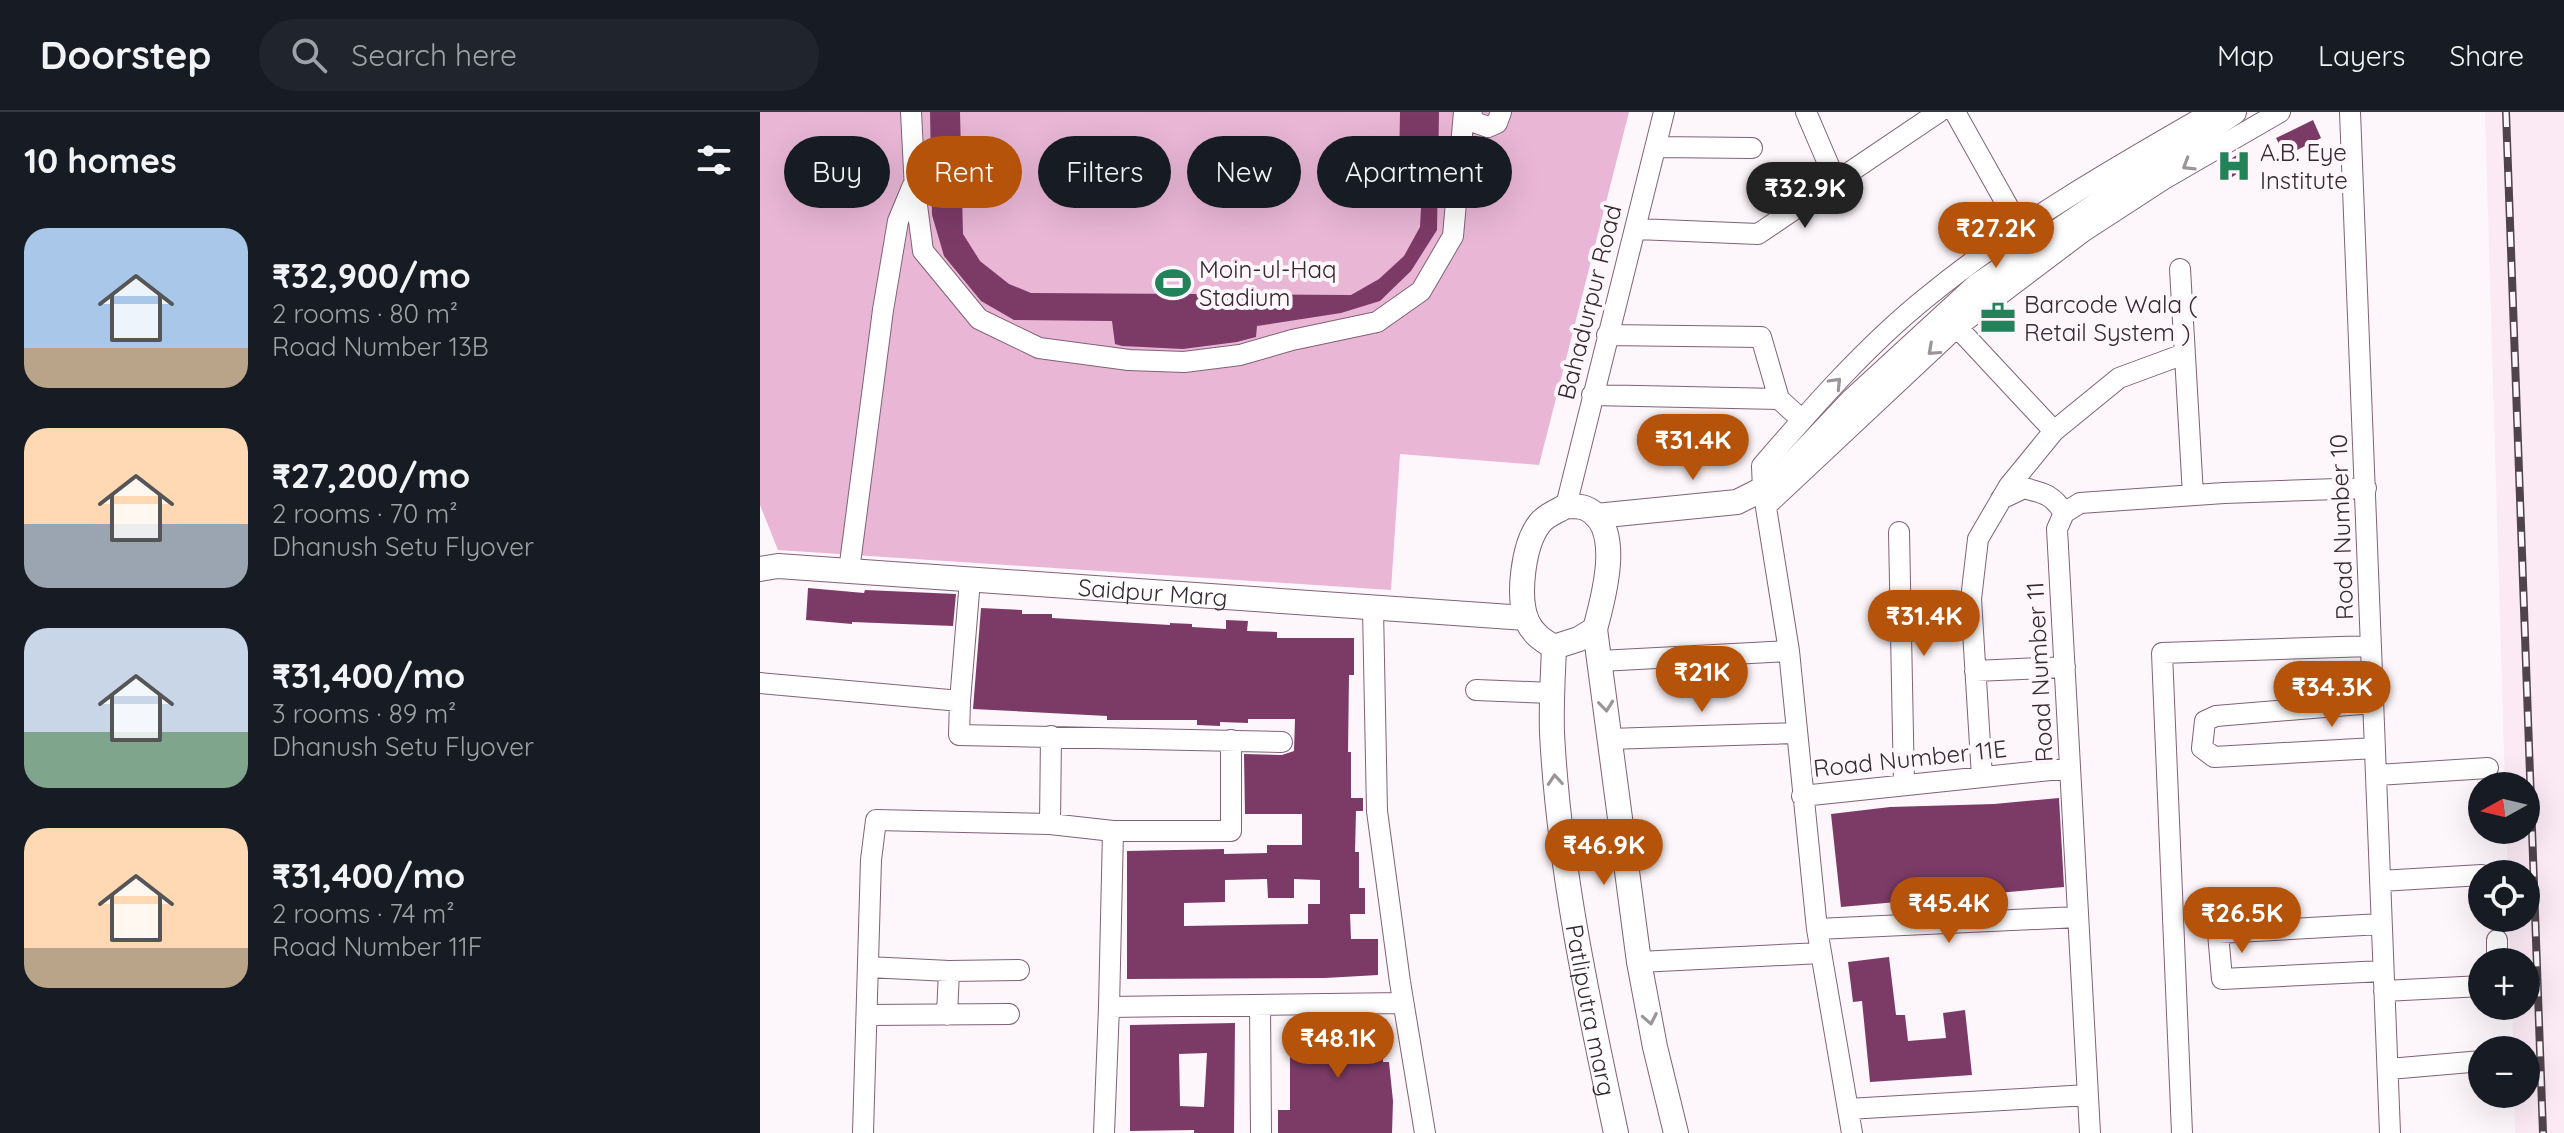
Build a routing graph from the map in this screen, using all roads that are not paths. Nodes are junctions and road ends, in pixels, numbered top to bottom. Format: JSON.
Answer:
{"nodes":[{"id":1,"x":911,"y":112,"type":"edge"},
{"id":2,"x":1464,"y":112,"type":"edge"},
{"id":3,"x":1471,"y":112,"type":"edge"},
{"id":4,"x":1501,"y":112,"type":"edge"},
{"id":5,"x":1664,"y":112,"type":"edge"},
{"id":6,"x":1806,"y":112,"type":"edge"},
{"id":7,"x":1939,"y":112,"type":"edge"},
{"id":8,"x":1955,"y":112,"type":"edge"},
{"id":9,"x":2212,"y":112,"type":"edge"},
{"id":10,"x":2234,"y":112,"type":"edge"},
{"id":11,"x":2280,"y":112,"type":"edge"},
{"id":12,"x":2350,"y":112,"type":"edge"},
{"id":13,"x":912,"y":136,"type":"edge"},
{"id":14,"x":1656,"y":147,"type":"junction"},
{"id":15,"x":1752,"y":148,"type":"dead end"},
{"id":16,"x":1836,"y":182,"type":"junction"},
{"id":17,"x":906,"y":202,"type":"edge"},
{"id":18,"x":918,"y":208,"type":"edge"},
{"id":19,"x":2020,"y":228,"type":"junction"},
{"id":20,"x":1637,"y":229,"type":"junction"},
{"id":21,"x":2180,"y":269,"type":"dead end"},
{"id":22,"x":1957,"y":327,"type":"junction"},
{"id":23,"x":1607,"y":335,"type":"junction"},
{"id":24,"x":2184,"y":354,"type":"junction"},
{"id":25,"x":1592,"y":395,"type":"junction"},
{"id":26,"x":1779,"y":399,"type":"junction"},
{"id":27,"x":1802,"y":420,"type":"junction"},
{"id":28,"x":2054,"y":431,"type":"junction"},
{"id":29,"x":2366,"y":488,"type":"junction"},
{"id":30,"x":1767,"y":493,"type":"junction"},
{"id":31,"x":2193,"y":495,"type":"junction"},
{"id":32,"x":2001,"y":499,"type":"junction"},
{"id":33,"x":1566,"y":506,"type":"junction"},
{"id":34,"x":1635,"y":512,"type":"junction"},
{"id":35,"x":2064,"y":513,"type":"junction"},
{"id":36,"x":1596,"y":516,"type":"junction"},
{"id":37,"x":1899,"y":532,"type":"dead end"},
{"id":38,"x":1609,"y":547,"type":"junction"},
{"id":39,"x":766,"y":563,"type":"edge"},
{"id":40,"x":849,"y":571,"type":"junction"},
{"id":41,"x":970,"y":580,"type":"junction"},
{"id":42,"x":1373,"y":609,"type":"junction"},
{"id":43,"x":1526,"y":618,"type":"junction"},
{"id":44,"x":1595,"y":629,"type":"junction"},
{"id":45,"x":2371,"y":646,"type":"junction"},
{"id":46,"x":1554,"y":647,"type":"junction"},
{"id":47,"x":1789,"y":651,"type":"junction"},
{"id":48,"x":1600,"y":661,"type":"junction"},
{"id":49,"x":2065,"y":667,"type":"junction"},
{"id":50,"x":1975,"y":671,"type":"junction"},
{"id":51,"x":760,"y":683,"type":"edge"},
{"id":52,"x":1476,"y":690,"type":"dead end"},
{"id":53,"x":1553,"y":693,"type":"junction"},
{"id":54,"x":960,"y":701,"type":"junction"},
{"id":55,"x":2373,"y":703,"type":"junction"},
{"id":56,"x":1797,"y":733,"type":"junction"},
{"id":57,"x":1051,"y":736,"type":"junction"},
{"id":58,"x":1609,"y":739,"type":"junction"},
{"id":59,"x":1231,"y":740,"type":"junction"},
{"id":60,"x":1282,"y":742,"type":"dead end"},
{"id":61,"x":2375,"y":748,"type":"junction"},
{"id":62,"x":2070,"y":768,"type":"junction"},
{"id":63,"x":2488,"y":768,"type":"dead end"},
{"id":64,"x":2377,"y":775,"type":"junction"},
{"id":65,"x":1982,"y":777,"type":"junction"},
{"id":66,"x":1904,"y":785,"type":"junction"},
{"id":67,"x":1802,"y":796,"type":"junction"},
{"id":68,"x":1050,"y":824,"type":"junction"},
{"id":69,"x":1113,"y":831,"type":"junction"},
{"id":70,"x":2468,"y":876,"type":"edge"},
{"id":71,"x":2380,"y":881,"type":"junction"},
{"id":72,"x":2078,"y":917,"type":"junction"},
{"id":73,"x":2381,"y":924,"type":"junction"},
{"id":74,"x":1817,"y":929,"type":"junction"},
{"id":75,"x":2497,"y":940,"type":"dead end"},
{"id":76,"x":2497,"y":948,"type":"edge"},
{"id":77,"x":1821,"y":953,"type":"junction"},
{"id":78,"x":1639,"y":962,"type":"junction"},
{"id":79,"x":868,"y":967,"type":"junction"},
{"id":80,"x":1019,"y":970,"type":"dead end"},
{"id":81,"x":949,"y":971,"type":"junction"},
{"id":82,"x":2384,"y":981,"type":"junction"},
{"id":83,"x":2468,"y":985,"type":"edge"},
{"id":84,"x":1403,"y":1003,"type":"junction"},
{"id":85,"x":1260,"y":1005,"type":"junction"},
{"id":86,"x":1109,"y":1007,"type":"junction"},
{"id":87,"x":1009,"y":1014,"type":"dead end"},
{"id":88,"x":867,"y":1015,"type":"junction"},
{"id":89,"x":947,"y":1015,"type":"junction"},
{"id":90,"x":2468,"y":1062,"type":"edge"},
{"id":91,"x":2389,"y":1069,"type":"junction"},
{"id":92,"x":2088,"y":1095,"type":"junction"},
{"id":93,"x":1848,"y":1109,"type":"junction"},
{"id":94,"x":863,"y":1133,"type":"edge"},
{"id":95,"x":1104,"y":1133,"type":"edge"},
{"id":96,"x":1261,"y":1133,"type":"edge"},
{"id":97,"x":1425,"y":1133,"type":"edge"},
{"id":98,"x":1616,"y":1133,"type":"edge"},
{"id":99,"x":1676,"y":1133,"type":"edge"},
{"id":100,"x":1852,"y":1133,"type":"edge"},
{"id":101,"x":2090,"y":1133,"type":"edge"},
{"id":102,"x":2182,"y":1133,"type":"edge"},
{"id":103,"x":2390,"y":1133,"type":"edge"}],
"edges":[{"from":1,"to":13,"type":"street"},
{"from":2,"to":3,"type":"street"},
{"from":2,"to":18,"type":"street"},
{"from":3,"to":4,"type":"street"},
{"from":5,"to":14,"type":"street","name":"Bahadurpur Road"},
{"from":6,"to":16,"type":"street"},
{"from":7,"to":16,"type":"street"},
{"from":8,"to":19,"type":"street"},
{"from":9,"to":19,"type":"street"},
{"from":10,"to":30,"type":"main road"},
{"from":11,"to":22,"type":"street","one_way":true},
{"from":12,"to":29,"type":"street","name":"Road Number 10"},
{"from":14,"to":15,"type":"street"},
{"from":14,"to":20,"type":"street","name":"Bahadurpur Road"},
{"from":16,"to":20,"type":"street"},
{"from":17,"to":40,"type":"street"},
{"from":27,"to":19,"type":"street","one_way":true},
{"from":20,"to":23,"type":"street","name":"Bahadurpur Road"},
{"from":21,"to":24,"type":"street"},
{"from":22,"to":28,"type":"street"},
{"from":22,"to":30,"type":"street","one_way":true},
{"from":23,"to":25,"type":"street","name":"Bahadurpur Road"},
{"from":23,"to":26,"type":"street"},
{"from":24,"to":28,"type":"street"},
{"from":24,"to":31,"type":"street"},
{"from":25,"to":26,"type":"street"},
{"from":25,"to":33,"type":"street","name":"Bahadurpur Road"},
{"from":26,"to":27,"type":"street"},
{"from":27,"to":30,"type":"street"},
{"from":28,"to":32,"type":"street"},
{"from":29,"to":31,"type":"street"},
{"from":29,"to":45,"type":"street","name":"Road Number 10"},
{"from":30,"to":34,"type":"main road"},
{"from":30,"to":47,"type":"street"},
{"from":31,"to":35,"type":"street"},
{"from":32,"to":35,"type":"street"},
{"from":32,"to":50,"type":"street"},
{"from":33,"to":36,"type":"main road"},
{"from":33,"to":43,"type":"main road"},
{"from":34,"to":36,"type":"main road"},
{"from":34,"to":38,"type":"main road"},
{"from":35,"to":49,"type":"street","name":"Road Number 11"},
{"from":36,"to":38,"type":"main road"},
{"from":37,"to":66,"type":"street"},
{"from":38,"to":44,"type":"main road"},
{"from":39,"to":40,"type":"main road","name":"Saidpur Marg"},
{"from":40,"to":41,"type":"main road","name":"Saidpur Marg"},
{"from":41,"to":42,"type":"main road","name":"Saidpur Marg"},
{"from":41,"to":54,"type":"street"},
{"from":42,"to":43,"type":"main road","name":"Saidpur Marg"},
{"from":42,"to":84,"type":"street"},
{"from":43,"to":46,"type":"main road"},
{"from":44,"to":46,"type":"main road"},
{"from":44,"to":48,"type":"main road"},
{"from":45,"to":55,"type":"street","name":"Road Number 10"},
{"from":45,"to":102,"type":"street"},
{"from":46,"to":53,"type":"main road","name":"Patliputra marg"},
{"from":47,"to":48,"type":"street"},
{"from":47,"to":56,"type":"street"},
{"from":48,"to":58,"type":"main road","one_way":true},
{"from":49,"to":50,"type":"street"},
{"from":49,"to":62,"type":"street","name":"Road Number 11"},
{"from":50,"to":65,"type":"street"},
{"from":51,"to":54,"type":"street"},
{"from":52,"to":53,"type":"street"},
{"from":98,"to":53,"type":"main road","name":"Patliputra marg","one_way":true},
{"from":54,"to":57,"type":"street"},
{"from":55,"to":61,"type":"street","name":"Road Number 10"},
{"from":55,"to":61,"type":"street"},
{"from":56,"to":58,"type":"street"},
{"from":56,"to":67,"type":"street"},
{"from":57,"to":59,"type":"street"},
{"from":57,"to":68,"type":"street"},
{"from":58,"to":78,"type":"main road"},
{"from":59,"to":60,"type":"street"},
{"from":59,"to":69,"type":"street"},
{"from":61,"to":64,"type":"street","name":"Road Number 10"},
{"from":62,"to":65,"type":"street","name":"Road Number 11E"},
{"from":62,"to":72,"type":"street","name":"Road Number 11"},
{"from":63,"to":64,"type":"street"},
{"from":64,"to":71,"type":"street","name":"Road Number 10"},
{"from":65,"to":66,"type":"street","name":"Road Number 11E"},
{"from":66,"to":67,"type":"street","name":"Road Number 11E"},
{"from":67,"to":74,"type":"street"},
{"from":68,"to":69,"type":"street"},
{"from":68,"to":79,"type":"street"},
{"from":69,"to":86,"type":"street"},
{"from":70,"to":71,"type":"street"},
{"from":71,"to":73,"type":"street","name":"Road Number 10"},
{"from":72,"to":74,"type":"street"},
{"from":72,"to":92,"type":"street","name":"Road Number 11"},
{"from":73,"to":82,"type":"street","name":"Road Number 10"},
{"from":73,"to":82,"type":"street"},
{"from":74,"to":77,"type":"street"},
{"from":75,"to":76,"type":"street"},
{"from":77,"to":78,"type":"street"},
{"from":77,"to":93,"type":"street"},
{"from":78,"to":99,"type":"main road","one_way":true},
{"from":79,"to":81,"type":"street"},
{"from":79,"to":88,"type":"street"},
{"from":80,"to":81,"type":"street"},
{"from":81,"to":89,"type":"street"},
{"from":82,"to":83,"type":"street"},
{"from":82,"to":91,"type":"street","name":"Road Number 10"},
{"from":84,"to":85,"type":"street"},
{"from":84,"to":97,"type":"street"},
{"from":85,"to":86,"type":"street"},
{"from":85,"to":96,"type":"street"},
{"from":86,"to":95,"type":"street"},
{"from":87,"to":89,"type":"street"},
{"from":88,"to":89,"type":"street"},
{"from":88,"to":94,"type":"street"},
{"from":90,"to":91,"type":"street"},
{"from":91,"to":103,"type":"street","name":"Road Number 10"},
{"from":92,"to":93,"type":"street"},
{"from":92,"to":101,"type":"street","name":"Road Number 11"},
{"from":93,"to":100,"type":"street"}]}
